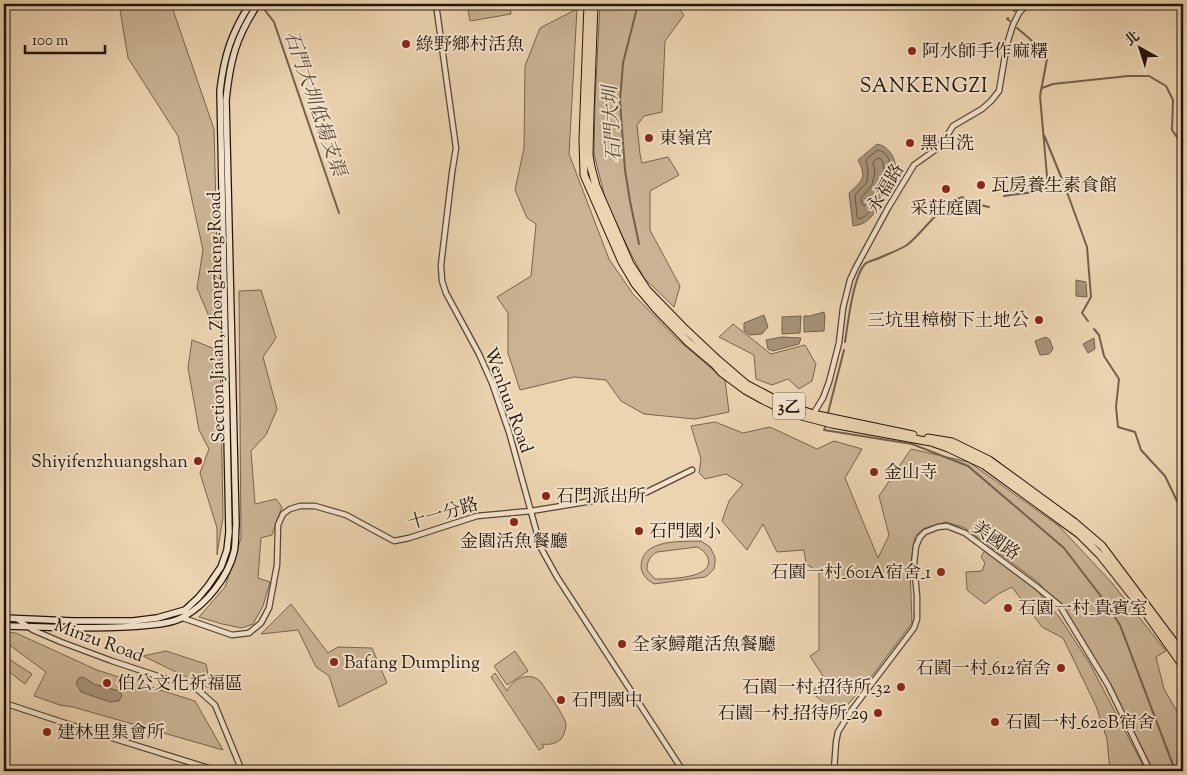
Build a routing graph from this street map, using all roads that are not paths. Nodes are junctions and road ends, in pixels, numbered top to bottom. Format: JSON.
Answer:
{"nodes":[{"id":1,"x":250,"y":4,"type":"edge"},
{"id":2,"x":258,"y":4,"type":"edge"},
{"id":3,"x":436,"y":4,"type":"edge"},
{"id":4,"x":588,"y":4,"type":"edge"},
{"id":5,"x":594,"y":4,"type":"edge"},
{"id":6,"x":1027,"y":4,"type":"edge"},
{"id":7,"x":812,"y":416,"type":"junction"},
{"id":8,"x":692,"y":470,"type":"dead end"},
{"id":9,"x":531,"y":511,"type":"junction"},
{"id":10,"x":4,"y":618,"type":"edge"},
{"id":11,"x":183,"y":618,"type":"junction"},
{"id":12,"x":17,"y":619,"type":"junction"},
{"id":13,"x":4,"y":626,"type":"edge"},
{"id":14,"x":27,"y":627,"type":"junction"},
{"id":15,"x":1183,"y":654,"type":"edge"},
{"id":16,"x":1183,"y":666,"type":"edge"},
{"id":17,"x":4,"y":702,"type":"edge"},
{"id":18,"x":218,"y":771,"type":"edge"},
{"id":19,"x":242,"y":771,"type":"edge"},
{"id":20,"x":683,"y":771,"type":"edge"},
{"id":21,"x":834,"y":771,"type":"edge"},
{"id":22,"x":1150,"y":771,"type":"edge"}],
"edges":[{"from":1,"to":12,"type":"main road","name":"Section Jia'an, Zhongzheng Road"},
{"from":2,"to":11,"type":"main road","name":"Section Jia'an, Zhongzheng Road"},
{"from":3,"to":9,"type":"street","name":"Wenhua Road"},
{"from":4,"to":7,"type":"main road","number":"3乙"},
{"from":5,"to":7,"type":"main road","number":"3乙"},
{"from":6,"to":7,"type":"street","name":"永福路"},
{"from":7,"to":15,"type":"main road","number":"3乙"},
{"from":7,"to":16,"type":"main road","number":"3乙"},
{"from":8,"to":9,"type":"street","name":"十一分路"},
{"from":9,"to":11,"type":"street","name":"十一分路"},
{"from":9,"to":20,"type":"street","name":"Wenhua Road"},
{"from":10,"to":12,"type":"main road"},
{"from":11,"to":14,"type":"main road"},
{"from":12,"to":14,"type":"street","name":"Minzu Road"},
{"from":13,"to":14,"type":"main road"},
{"from":14,"to":19,"type":"street","name":"Minzu Road"},
{"from":17,"to":18,"type":"street"},
{"from":21,"to":22,"type":"street","name":"美國路"}]}
